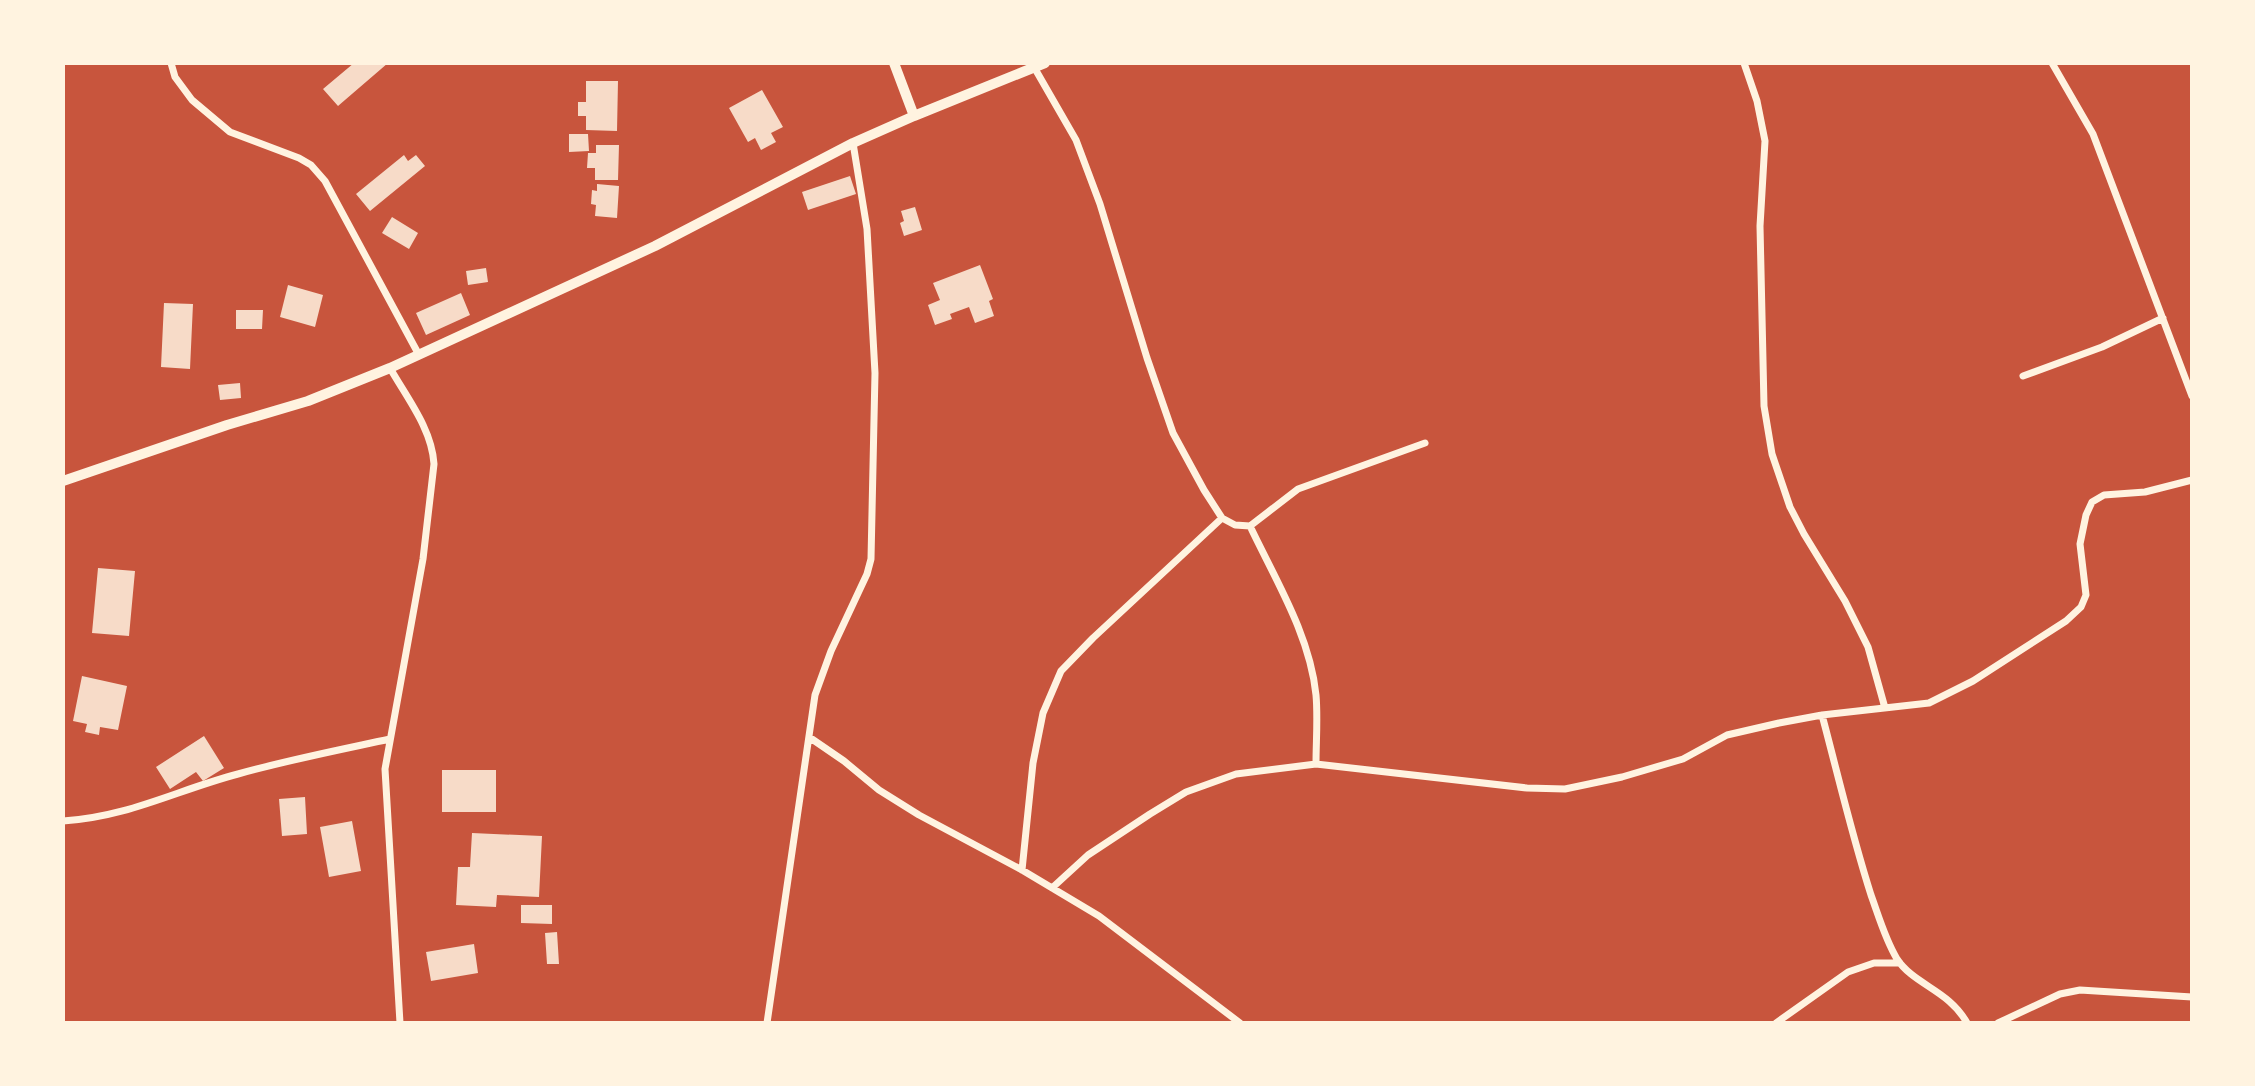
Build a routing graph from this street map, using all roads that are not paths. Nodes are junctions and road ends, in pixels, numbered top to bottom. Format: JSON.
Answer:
{"nodes":[{"id":1,"x":171,"y":63,"type":"edge"},
{"id":2,"x":894,"y":63,"type":"edge"},
{"id":3,"x":1744,"y":63,"type":"edge"},
{"id":4,"x":2052,"y":63,"type":"edge"},
{"id":5,"x":1040,"y":65,"type":"edge"},
{"id":6,"x":914,"y":116,"type":"junction"},
{"id":7,"x":853,"y":143,"type":"junction"},
{"id":8,"x":2162,"y":318,"type":"junction"},
{"id":9,"x":419,"y":355,"type":"junction"},
{"id":10,"x":390,"y":368,"type":"junction"},
{"id":11,"x":2023,"y":376,"type":"dead end"},
{"id":12,"x":2192,"y":396,"type":"edge"},
{"id":13,"x":1424,"y":443,"type":"dead end"},
{"id":14,"x":2192,"y":480,"type":"edge"},
{"id":15,"x":63,"y":481,"type":"edge"},
{"id":16,"x":1222,"y":518,"type":"junction"},
{"id":17,"x":1250,"y":526,"type":"junction"},
{"id":18,"x":1885,"y":708,"type":"junction"},
{"id":19,"x":1822,"y":715,"type":"junction"},
{"id":20,"x":809,"y":737,"type":"junction"},
{"id":21,"x":390,"y":739,"type":"junction"},
{"id":22,"x":1316,"y":764,"type":"junction"},
{"id":23,"x":63,"y":821,"type":"edge"},
{"id":24,"x":1022,"y":870,"type":"junction"},
{"id":25,"x":1052,"y":888,"type":"junction"},
{"id":26,"x":1900,"y":963,"type":"junction"},
{"id":27,"x":2192,"y":997,"type":"edge"},
{"id":28,"x":400,"y":1023,"type":"edge"},
{"id":29,"x":767,"y":1023,"type":"edge"},
{"id":30,"x":1240,"y":1023,"type":"edge"},
{"id":31,"x":1776,"y":1023,"type":"edge"},
{"id":32,"x":1967,"y":1023,"type":"edge"},
{"id":33,"x":1998,"y":1023,"type":"edge"}],
"edges":[{"from":1,"to":9,"type":"street"},
{"from":2,"to":6,"type":"street"},
{"from":3,"to":18,"type":"street"},
{"from":4,"to":8,"type":"street"},
{"from":5,"to":6,"type":"street"},
{"from":5,"to":16,"type":"street"},
{"from":6,"to":7,"type":"street"},
{"from":7,"to":9,"type":"street"},
{"from":7,"to":20,"type":"street"},
{"from":8,"to":11,"type":"street"},
{"from":8,"to":12,"type":"street"},
{"from":9,"to":10,"type":"street"},
{"from":10,"to":15,"type":"street"},
{"from":10,"to":21,"type":"street"},
{"from":13,"to":17,"type":"street"},
{"from":14,"to":18,"type":"street"},
{"from":16,"to":17,"type":"street"},
{"from":16,"to":24,"type":"street"},
{"from":17,"to":22,"type":"street"},
{"from":18,"to":19,"type":"street"},
{"from":19,"to":22,"type":"street"},
{"from":19,"to":26,"type":"street"},
{"from":20,"to":24,"type":"street"},
{"from":20,"to":29,"type":"street"},
{"from":21,"to":23,"type":"street"},
{"from":21,"to":28,"type":"street"},
{"from":22,"to":25,"type":"street"},
{"from":24,"to":25,"type":"street"},
{"from":25,"to":30,"type":"street"},
{"from":26,"to":31,"type":"street"},
{"from":26,"to":32,"type":"street"},
{"from":27,"to":33,"type":"street"}]}
